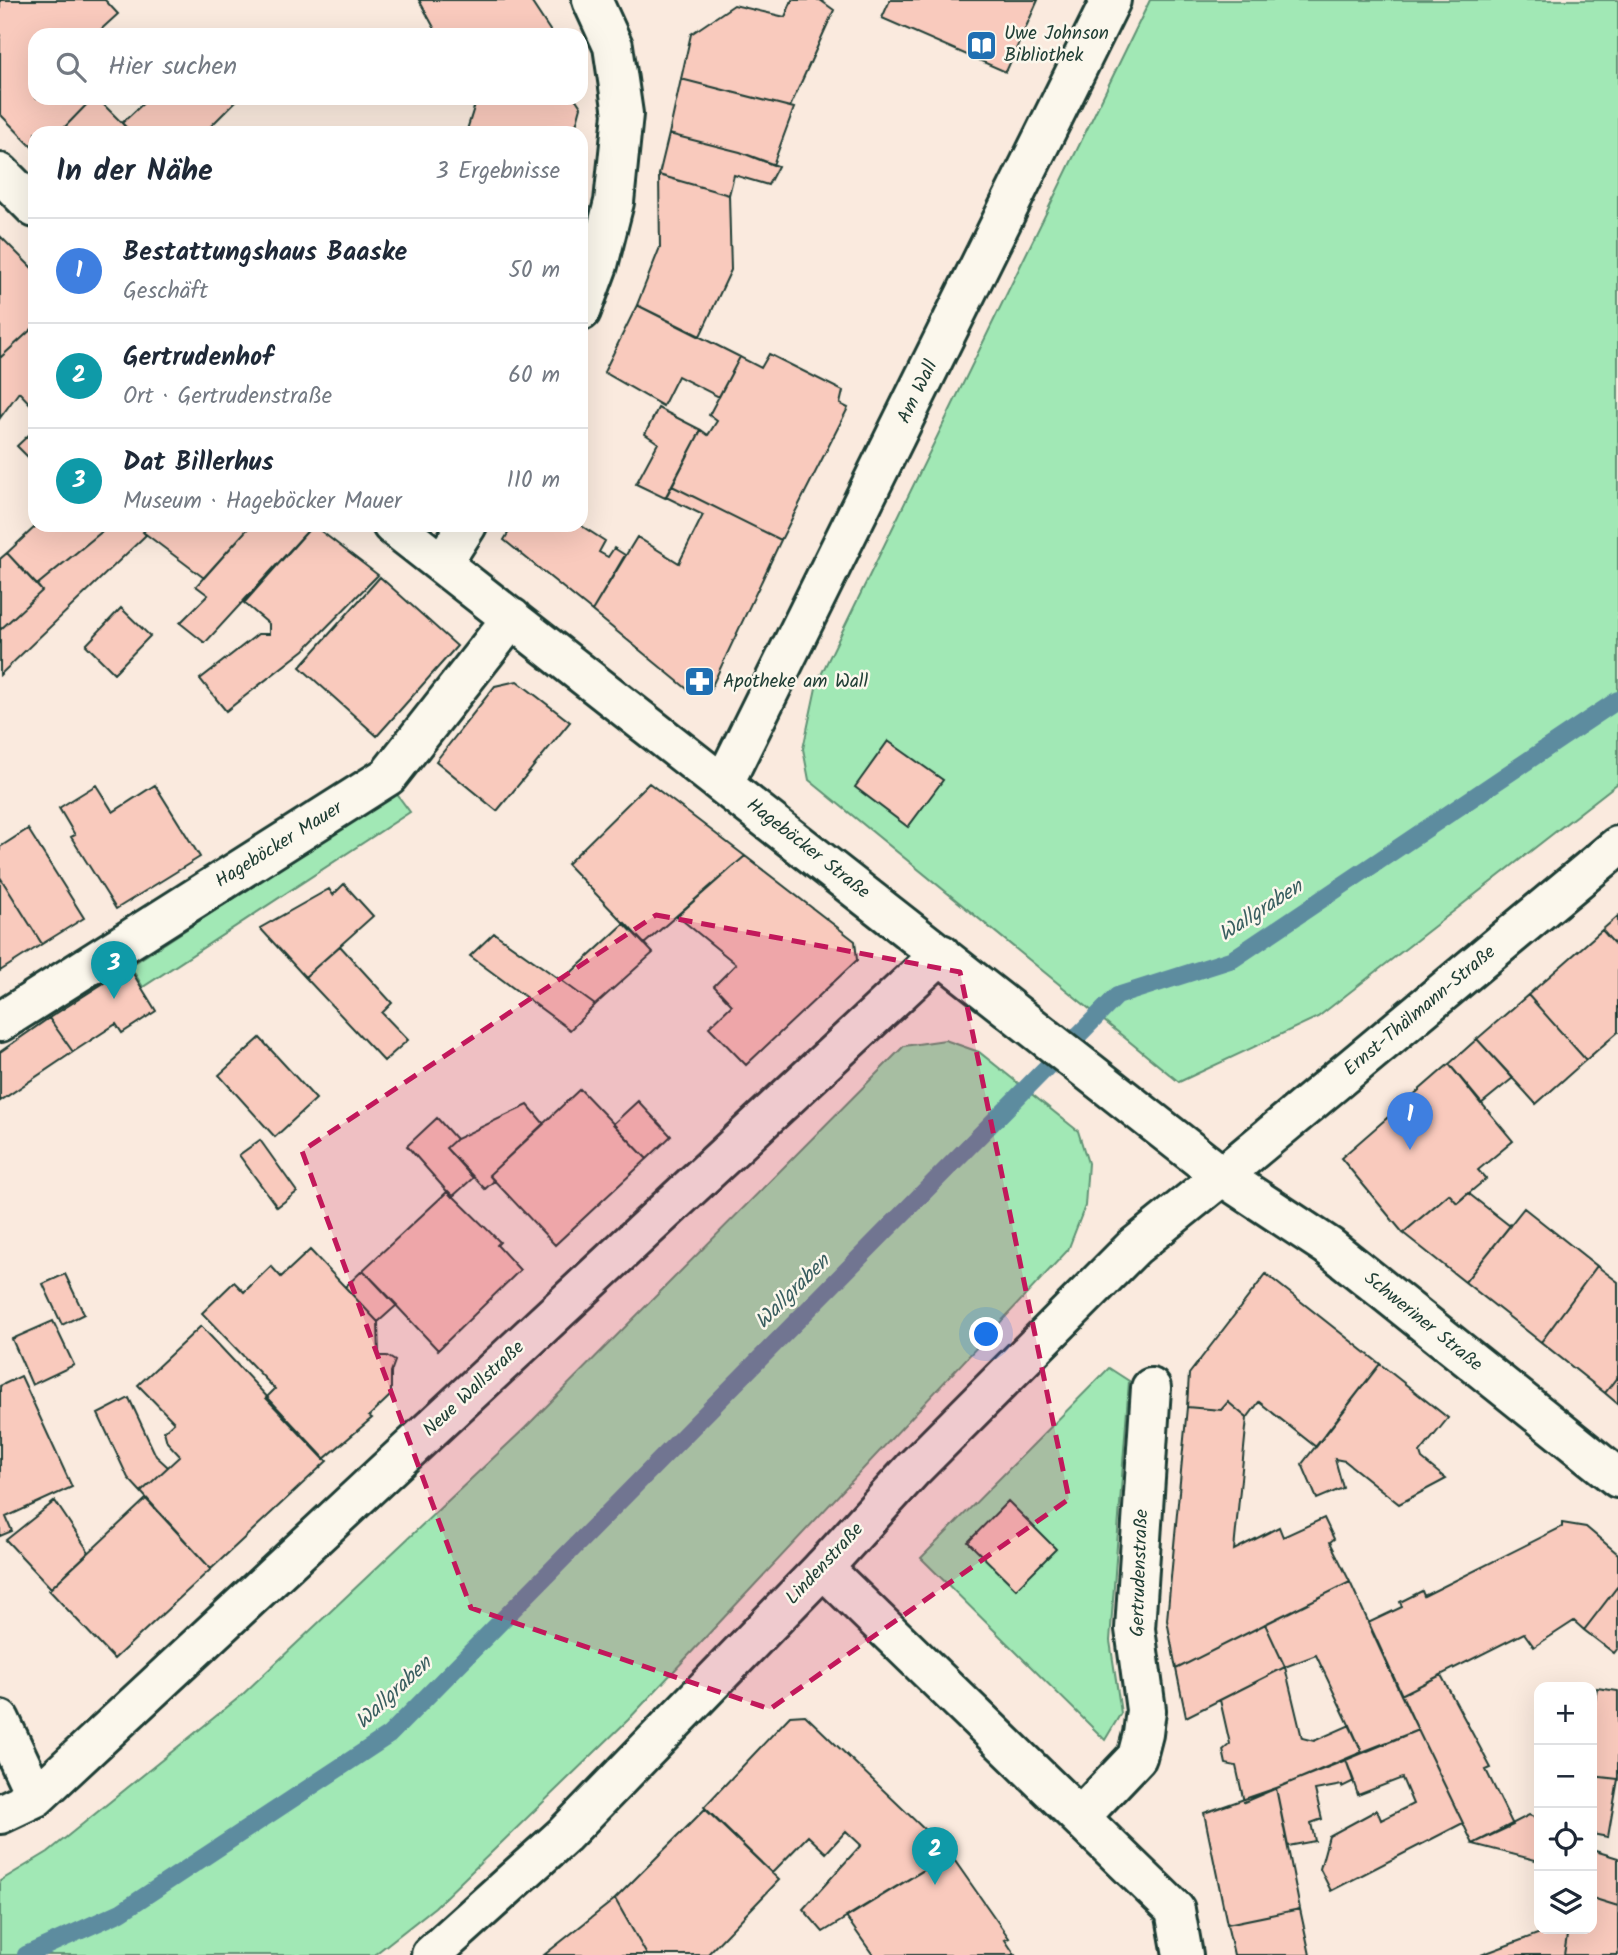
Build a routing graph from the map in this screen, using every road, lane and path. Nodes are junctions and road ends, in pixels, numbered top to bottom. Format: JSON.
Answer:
{"nodes":[{"id":1,"x":592,"y":0,"type":"edge"},
{"id":2,"x":1111,"y":0,"type":"edge"},
{"id":3,"x":0,"y":173,"type":"edge"},
{"id":4,"x":28,"y":201,"type":"edge"},
{"id":5,"x":588,"y":292,"type":"edge"},
{"id":6,"x":401,"y":532,"type":"edge"},
{"id":7,"x":463,"y":532,"type":"edge"},
{"id":8,"x":442,"y":564,"type":"junction"},
{"id":9,"x":512,"y":618,"type":"junction"},
{"id":10,"x":724,"y":783,"type":"junction"},
{"id":11,"x":1618,"y":846,"type":"edge"},
{"id":12,"x":941,"y":954,"type":"junction"},
{"id":13,"x":0,"y":1022,"type":"edge"},
{"id":14,"x":1222,"y":1176,"type":"junction"},
{"id":15,"x":1151,"y":1388,"type":"dead end"},
{"id":16,"x":1618,"y":1478,"type":"edge"},
{"id":17,"x":823,"y":1568,"type":"junction"},
{"id":18,"x":0,"y":1720,"type":"edge"},
{"id":19,"x":36,"y":1797,"type":"junction"},
{"id":20,"x":0,"y":1814,"type":"edge"},
{"id":21,"x":1080,"y":1817,"type":"junction"},
{"id":22,"x":431,"y":1955,"type":"edge"},
{"id":23,"x":1183,"y":1955,"type":"edge"}],
"edges":[{"from":1,"to":5,"type":"street"},
{"from":2,"to":10,"type":"street","name":"Am Wall"},
{"from":3,"to":4,"type":"street"},
{"from":6,"to":8,"type":"street","name":"Hageböcker Straße"},
{"from":7,"to":8,"type":"street"},
{"from":8,"to":9,"type":"street","name":"Hageböcker Straße"},
{"from":9,"to":10,"type":"street","name":"Hageböcker Straße"},
{"from":9,"to":13,"type":"street","name":"Hageböcker Mauer"},
{"from":10,"to":12,"type":"street","name":"Hageböcker Straße"},
{"from":11,"to":14,"type":"street","name":"Ernst-Thälmann-Straße"},
{"from":12,"to":14,"type":"street","name":"Hageböcker Straße"},
{"from":12,"to":19,"type":"street","name":"Neue Wallstraße"},
{"from":14,"to":16,"type":"street","name":"Schweriner Straße"},
{"from":14,"to":17,"type":"street","name":"Lindenstraße"},
{"from":15,"to":21,"type":"street","name":"Gertrudenstraße"},
{"from":17,"to":21,"type":"street"},
{"from":17,"to":22,"type":"street","name":"Lindenstraße"},
{"from":18,"to":19,"type":"street"},
{"from":19,"to":20,"type":"street","name":"Neue Wallstraße"},
{"from":21,"to":23,"type":"street"}]}
